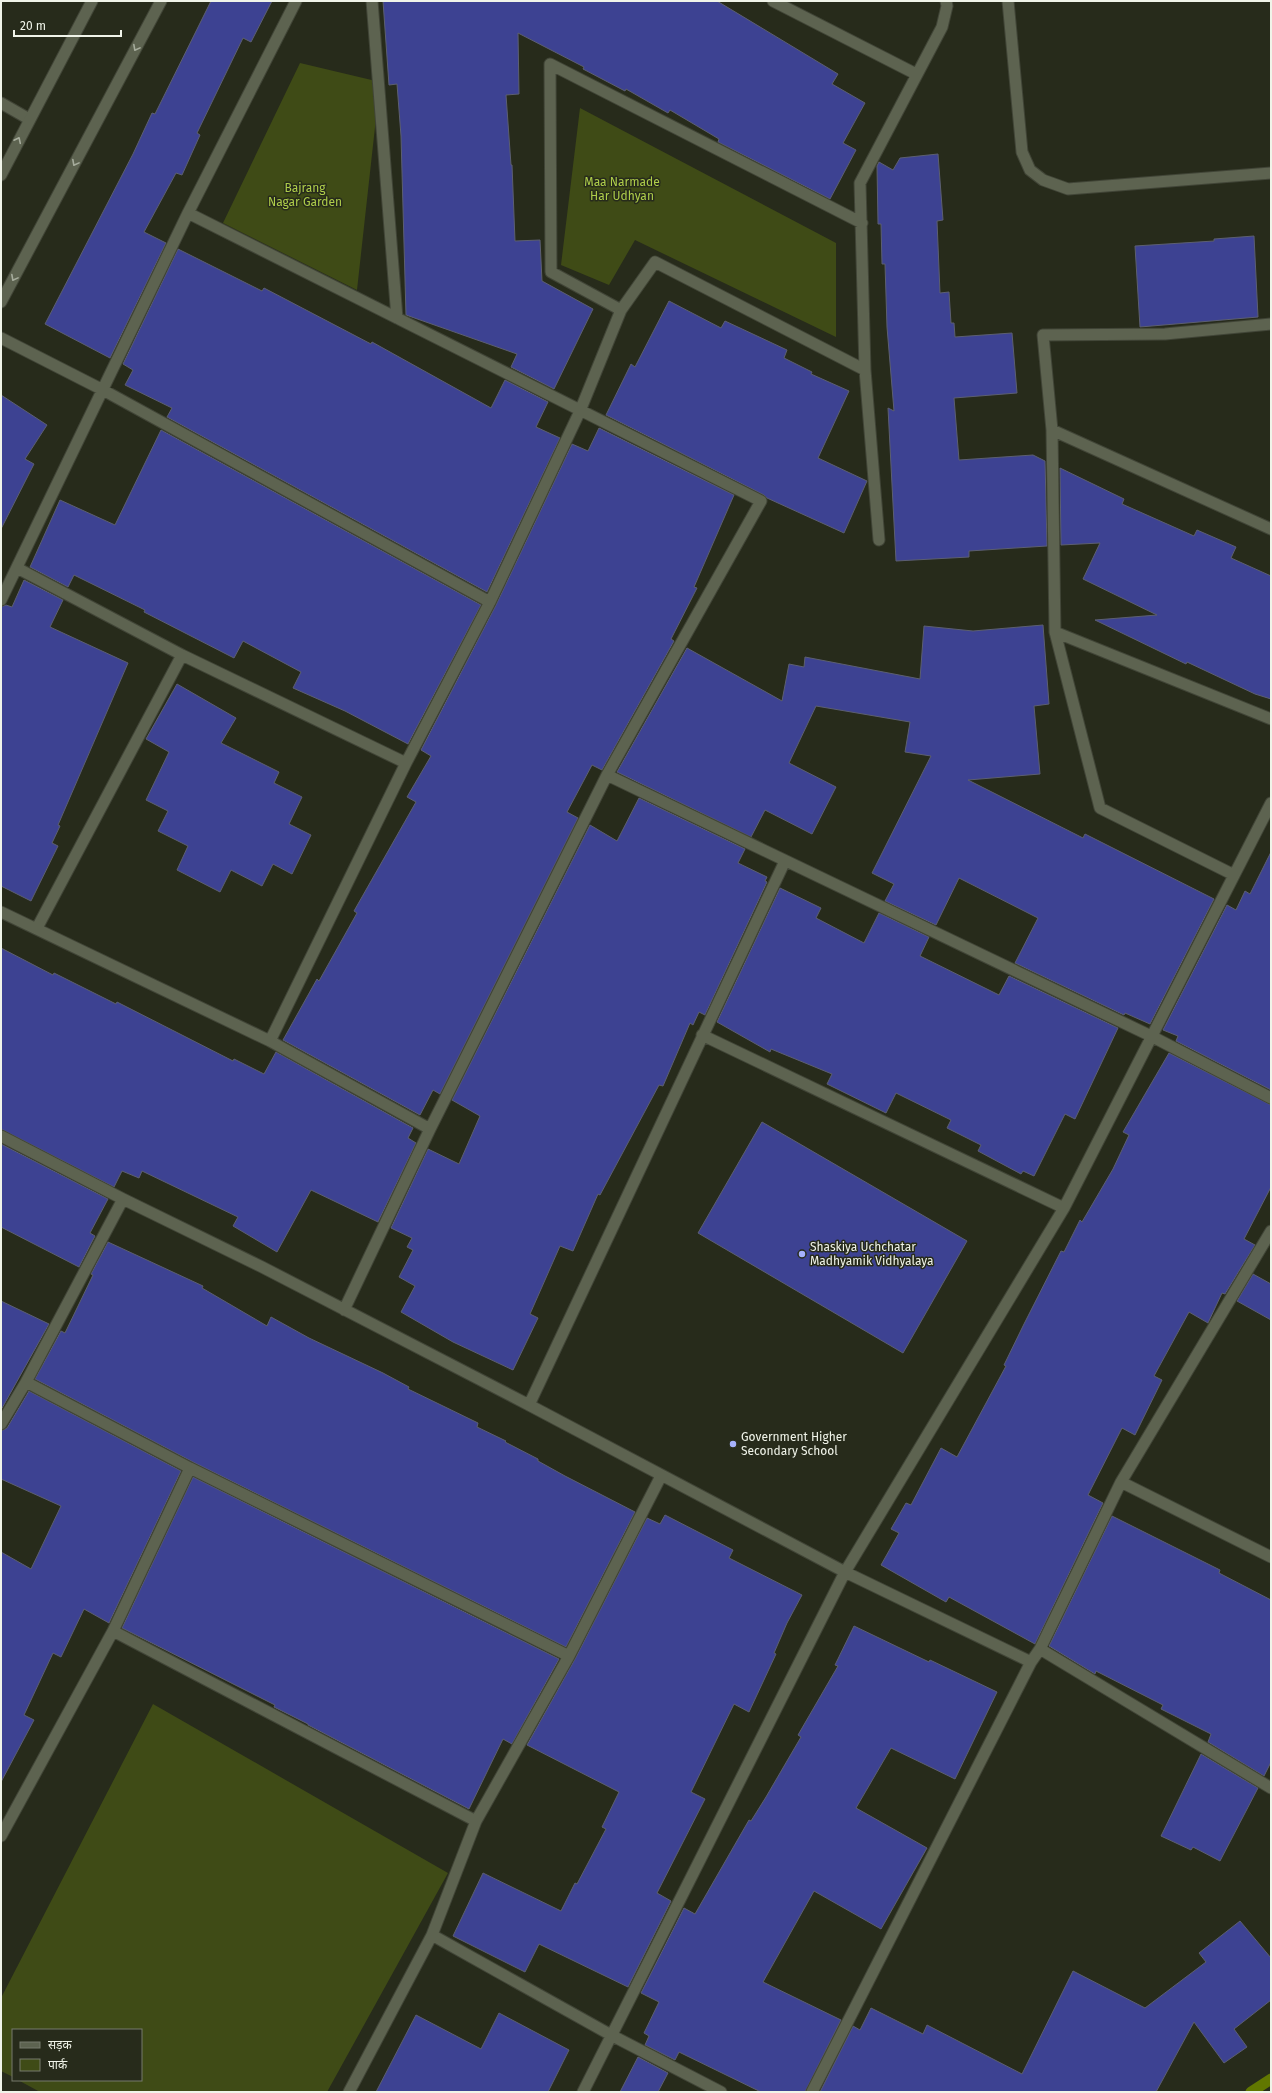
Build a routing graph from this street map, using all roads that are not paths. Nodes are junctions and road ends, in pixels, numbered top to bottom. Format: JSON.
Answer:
{"nodes":[{"id":1,"x":92,"y":1,"type":"edge"},
{"id":2,"x":160,"y":1,"type":"edge"},
{"id":3,"x":296,"y":1,"type":"edge"},
{"id":4,"x":372,"y":1,"type":"edge"},
{"id":5,"x":773,"y":1,"type":"edge"},
{"id":6,"x":946,"y":1,"type":"edge"},
{"id":7,"x":1008,"y":1,"type":"edge"},
{"id":8,"x":916,"y":74,"type":"junction"},
{"id":9,"x":1,"y":103,"type":"edge"},
{"id":10,"x":29,"y":119,"type":"junction"},
{"id":11,"x":1271,"y":173,"type":"edge"},
{"id":12,"x":1,"y":175,"type":"edge"},
{"id":13,"x":188,"y":213,"type":"junction"},
{"id":14,"x":862,"y":223,"type":"junction"},
{"id":15,"x":1,"y":302,"type":"edge"},
{"id":16,"x":621,"y":310,"type":"junction"},
{"id":17,"x":397,"y":318,"type":"junction"},
{"id":18,"x":1271,"y":324,"type":"edge"},
{"id":19,"x":1,"y":338,"type":"edge"},
{"id":20,"x":865,"y":370,"type":"junction"},
{"id":21,"x":103,"y":390,"type":"junction"},
{"id":22,"x":580,"y":411,"type":"junction"},
{"id":23,"x":1052,"y":430,"type":"junction"},
{"id":24,"x":1271,"y":529,"type":"edge"},
{"id":25,"x":879,"y":540,"type":"dead end"},
{"id":26,"x":17,"y":568,"type":"junction"},
{"id":27,"x":1,"y":600,"type":"edge"},
{"id":28,"x":490,"y":602,"type":"junction"},
{"id":29,"x":1055,"y":632,"type":"junction"},
{"id":30,"x":182,"y":654,"type":"junction"},
{"id":31,"x":1271,"y":719,"type":"edge"},
{"id":32,"x":406,"y":763,"type":"junction"},
{"id":33,"x":607,"y":775,"type":"junction"},
{"id":34,"x":1271,"y":803,"type":"edge"},
{"id":35,"x":785,"y":861,"type":"junction"},
{"id":36,"x":1234,"y":875,"type":"junction"},
{"id":37,"x":1,"y":912,"type":"edge"},
{"id":38,"x":37,"y":928,"type":"junction"},
{"id":39,"x":702,"y":1035,"type":"junction"},
{"id":40,"x":1151,"y":1036,"type":"junction"},
{"id":41,"x":270,"y":1041,"type":"junction"},
{"id":42,"x":1271,"y":1098,"type":"edge"},
{"id":43,"x":430,"y":1129,"type":"junction"},
{"id":44,"x":1,"y":1136,"type":"edge"},
{"id":45,"x":123,"y":1199,"type":"junction"},
{"id":46,"x":1064,"y":1208,"type":"junction"},
{"id":47,"x":1271,"y":1231,"type":"edge"},
{"id":48,"x":344,"y":1310,"type":"junction"},
{"id":49,"x":26,"y":1382,"type":"junction"},
{"id":50,"x":529,"y":1405,"type":"junction"},
{"id":51,"x":1,"y":1424,"type":"edge"},
{"id":52,"x":190,"y":1468,"type":"junction"},
{"id":53,"x":661,"y":1476,"type":"junction"},
{"id":54,"x":1121,"y":1482,"type":"junction"},
{"id":55,"x":1271,"y":1557,"type":"edge"},
{"id":56,"x":845,"y":1572,"type":"junction"},
{"id":57,"x":113,"y":1631,"type":"junction"},
{"id":58,"x":1040,"y":1649,"type":"junction"},
{"id":59,"x":569,"y":1656,"type":"junction"},
{"id":60,"x":1031,"y":1662,"type":"junction"},
{"id":61,"x":1271,"y":1788,"type":"edge"},
{"id":62,"x":476,"y":1821,"type":"junction"},
{"id":63,"x":1,"y":1836,"type":"edge"},
{"id":64,"x":432,"y":1935,"type":"junction"},
{"id":65,"x":612,"y":2035,"type":"junction"},
{"id":66,"x":349,"y":2092,"type":"edge"},
{"id":67,"x":582,"y":2092,"type":"edge"},
{"id":68,"x":721,"y":2092,"type":"edge"},
{"id":69,"x":812,"y":2092,"type":"edge"}],
"edges":[{"from":1,"to":10,"type":"street"},
{"from":2,"to":15,"type":"street","one_way":true},
{"from":3,"to":13,"type":"street"},
{"from":4,"to":17,"type":"street"},
{"from":5,"to":8,"type":"street"},
{"from":6,"to":8,"type":"street"},
{"from":7,"to":11,"type":"street"},
{"from":8,"to":14,"type":"street"},
{"from":9,"to":10,"type":"street"},
{"from":12,"to":10,"type":"street","one_way":true},
{"from":13,"to":17,"type":"street"},
{"from":13,"to":21,"type":"street"},
{"from":14,"to":16,"type":"street"},
{"from":14,"to":20,"type":"street"},
{"from":16,"to":20,"type":"street"},
{"from":16,"to":22,"type":"street"},
{"from":17,"to":22,"type":"street"},
{"from":18,"to":23,"type":"street"},
{"from":19,"to":21,"type":"street"},
{"from":20,"to":25,"type":"street"},
{"from":21,"to":26,"type":"street"},
{"from":21,"to":28,"type":"street"},
{"from":22,"to":28,"type":"street"},
{"from":22,"to":33,"type":"street"},
{"from":23,"to":24,"type":"street"},
{"from":23,"to":29,"type":"street"},
{"from":26,"to":27,"type":"street"},
{"from":26,"to":30,"type":"street"},
{"from":28,"to":32,"type":"street"},
{"from":29,"to":31,"type":"street"},
{"from":29,"to":36,"type":"street"},
{"from":30,"to":32,"type":"street"},
{"from":30,"to":38,"type":"street"},
{"from":32,"to":41,"type":"street"},
{"from":33,"to":35,"type":"street"},
{"from":33,"to":43,"type":"street"},
{"from":34,"to":36,"type":"street"},
{"from":35,"to":39,"type":"street"},
{"from":35,"to":40,"type":"street"},
{"from":36,"to":40,"type":"street"},
{"from":37,"to":38,"type":"street"},
{"from":38,"to":41,"type":"street"},
{"from":39,"to":46,"type":"street"},
{"from":39,"to":50,"type":"street"},
{"from":40,"to":42,"type":"street"},
{"from":40,"to":46,"type":"street"},
{"from":41,"to":43,"type":"street"},
{"from":43,"to":48,"type":"street"},
{"from":44,"to":45,"type":"street"},
{"from":45,"to":48,"type":"street"},
{"from":45,"to":49,"type":"street"},
{"from":46,"to":56,"type":"street"},
{"from":47,"to":54,"type":"street"},
{"from":48,"to":50,"type":"street"},
{"from":49,"to":51,"type":"street"},
{"from":49,"to":52,"type":"street"},
{"from":50,"to":53,"type":"street"},
{"from":52,"to":57,"type":"street"},
{"from":52,"to":59,"type":"street"},
{"from":53,"to":56,"type":"street"},
{"from":53,"to":59,"type":"street"},
{"from":54,"to":55,"type":"street"},
{"from":54,"to":58,"type":"street"},
{"from":56,"to":60,"type":"street"},
{"from":56,"to":65,"type":"street"},
{"from":57,"to":62,"type":"street"},
{"from":57,"to":63,"type":"street"},
{"from":58,"to":60,"type":"street"},
{"from":58,"to":61,"type":"street"},
{"from":59,"to":62,"type":"street"},
{"from":60,"to":69,"type":"street"},
{"from":62,"to":64,"type":"street"},
{"from":64,"to":65,"type":"street"},
{"from":64,"to":66,"type":"street"},
{"from":65,"to":67,"type":"street"},
{"from":65,"to":68,"type":"street"}]}
